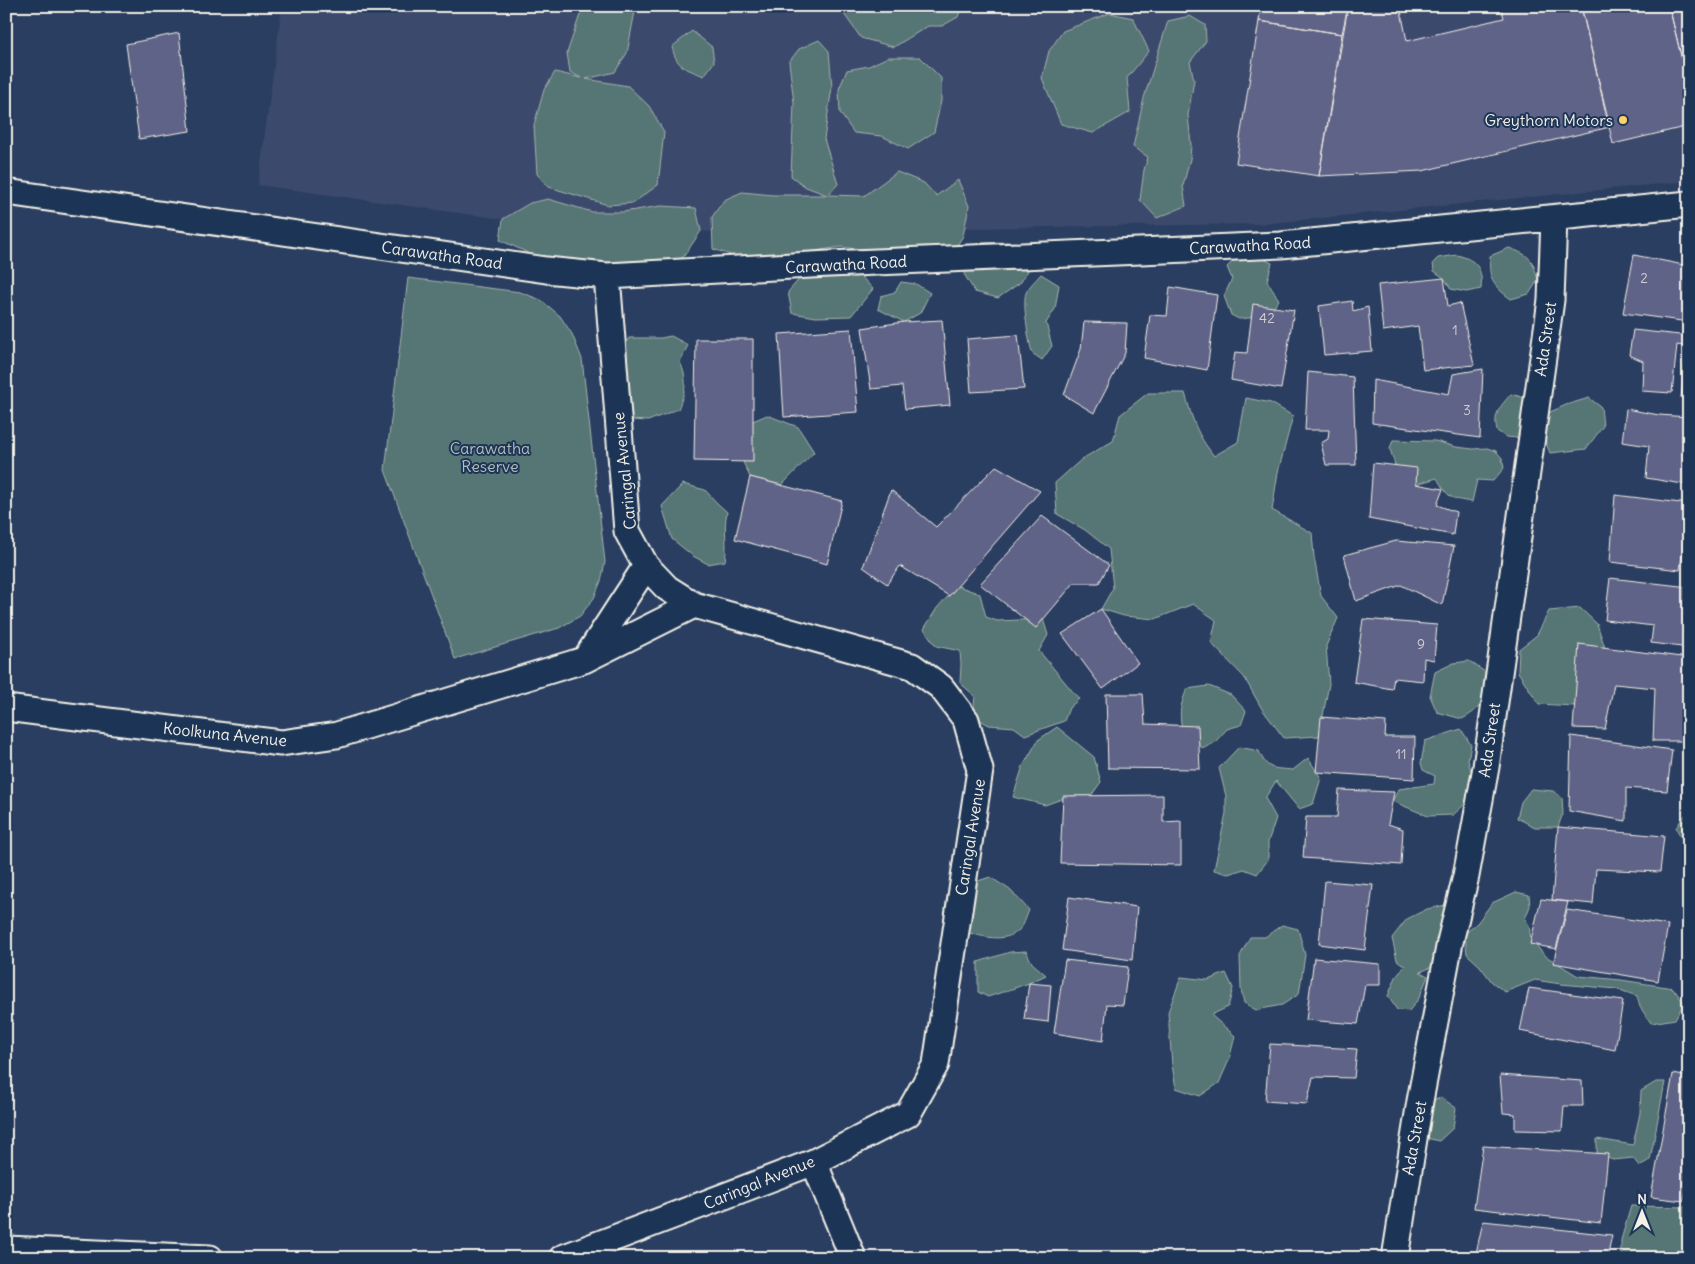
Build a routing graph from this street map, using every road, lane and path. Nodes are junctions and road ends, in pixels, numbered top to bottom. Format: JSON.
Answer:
{"nodes":[{"id":1,"x":6,"y":192,"type":"edge"},
{"id":2,"x":1689,"y":204,"type":"edge"},
{"id":3,"x":1554,"y":218,"type":"junction"},
{"id":4,"x":607,"y":276,"type":"junction"},
{"id":5,"x":646,"y":566,"type":"junction"},
{"id":6,"x":694,"y":605,"type":"junction"},
{"id":7,"x":584,"y":660,"type":"junction"},
{"id":8,"x":6,"y":708,"type":"edge"},
{"id":9,"x":814,"y":1162,"type":"junction"},
{"id":10,"x":6,"y":1249,"type":"edge"},
{"id":11,"x":210,"y":1258,"type":"edge"},
{"id":12,"x":562,"y":1258,"type":"edge"},
{"id":13,"x":853,"y":1258,"type":"edge"},
{"id":14,"x":1395,"y":1258,"type":"edge"}],
"edges":[{"from":1,"to":4,"type":"street","name":"Carawatha Road"},
{"from":2,"to":3,"type":"street","name":"Carawatha Road"},
{"from":3,"to":4,"type":"street","name":"Carawatha Road"},
{"from":3,"to":14,"type":"street","name":"Ada Street"},
{"from":4,"to":5,"type":"street","name":"Caringal Avenue"},
{"from":5,"to":6,"type":"street","name":"Caringal Avenue"},
{"from":5,"to":7,"type":"street"},
{"from":6,"to":7,"type":"street","name":"Koolkuna Avenue"},
{"from":6,"to":9,"type":"street","name":"Caringal Avenue"},
{"from":7,"to":8,"type":"street","name":"Koolkuna Avenue"},
{"from":9,"to":12,"type":"street","name":"Caringal Avenue"},
{"from":9,"to":13,"type":"street"},
{"from":10,"to":11,"type":"street"}]}
